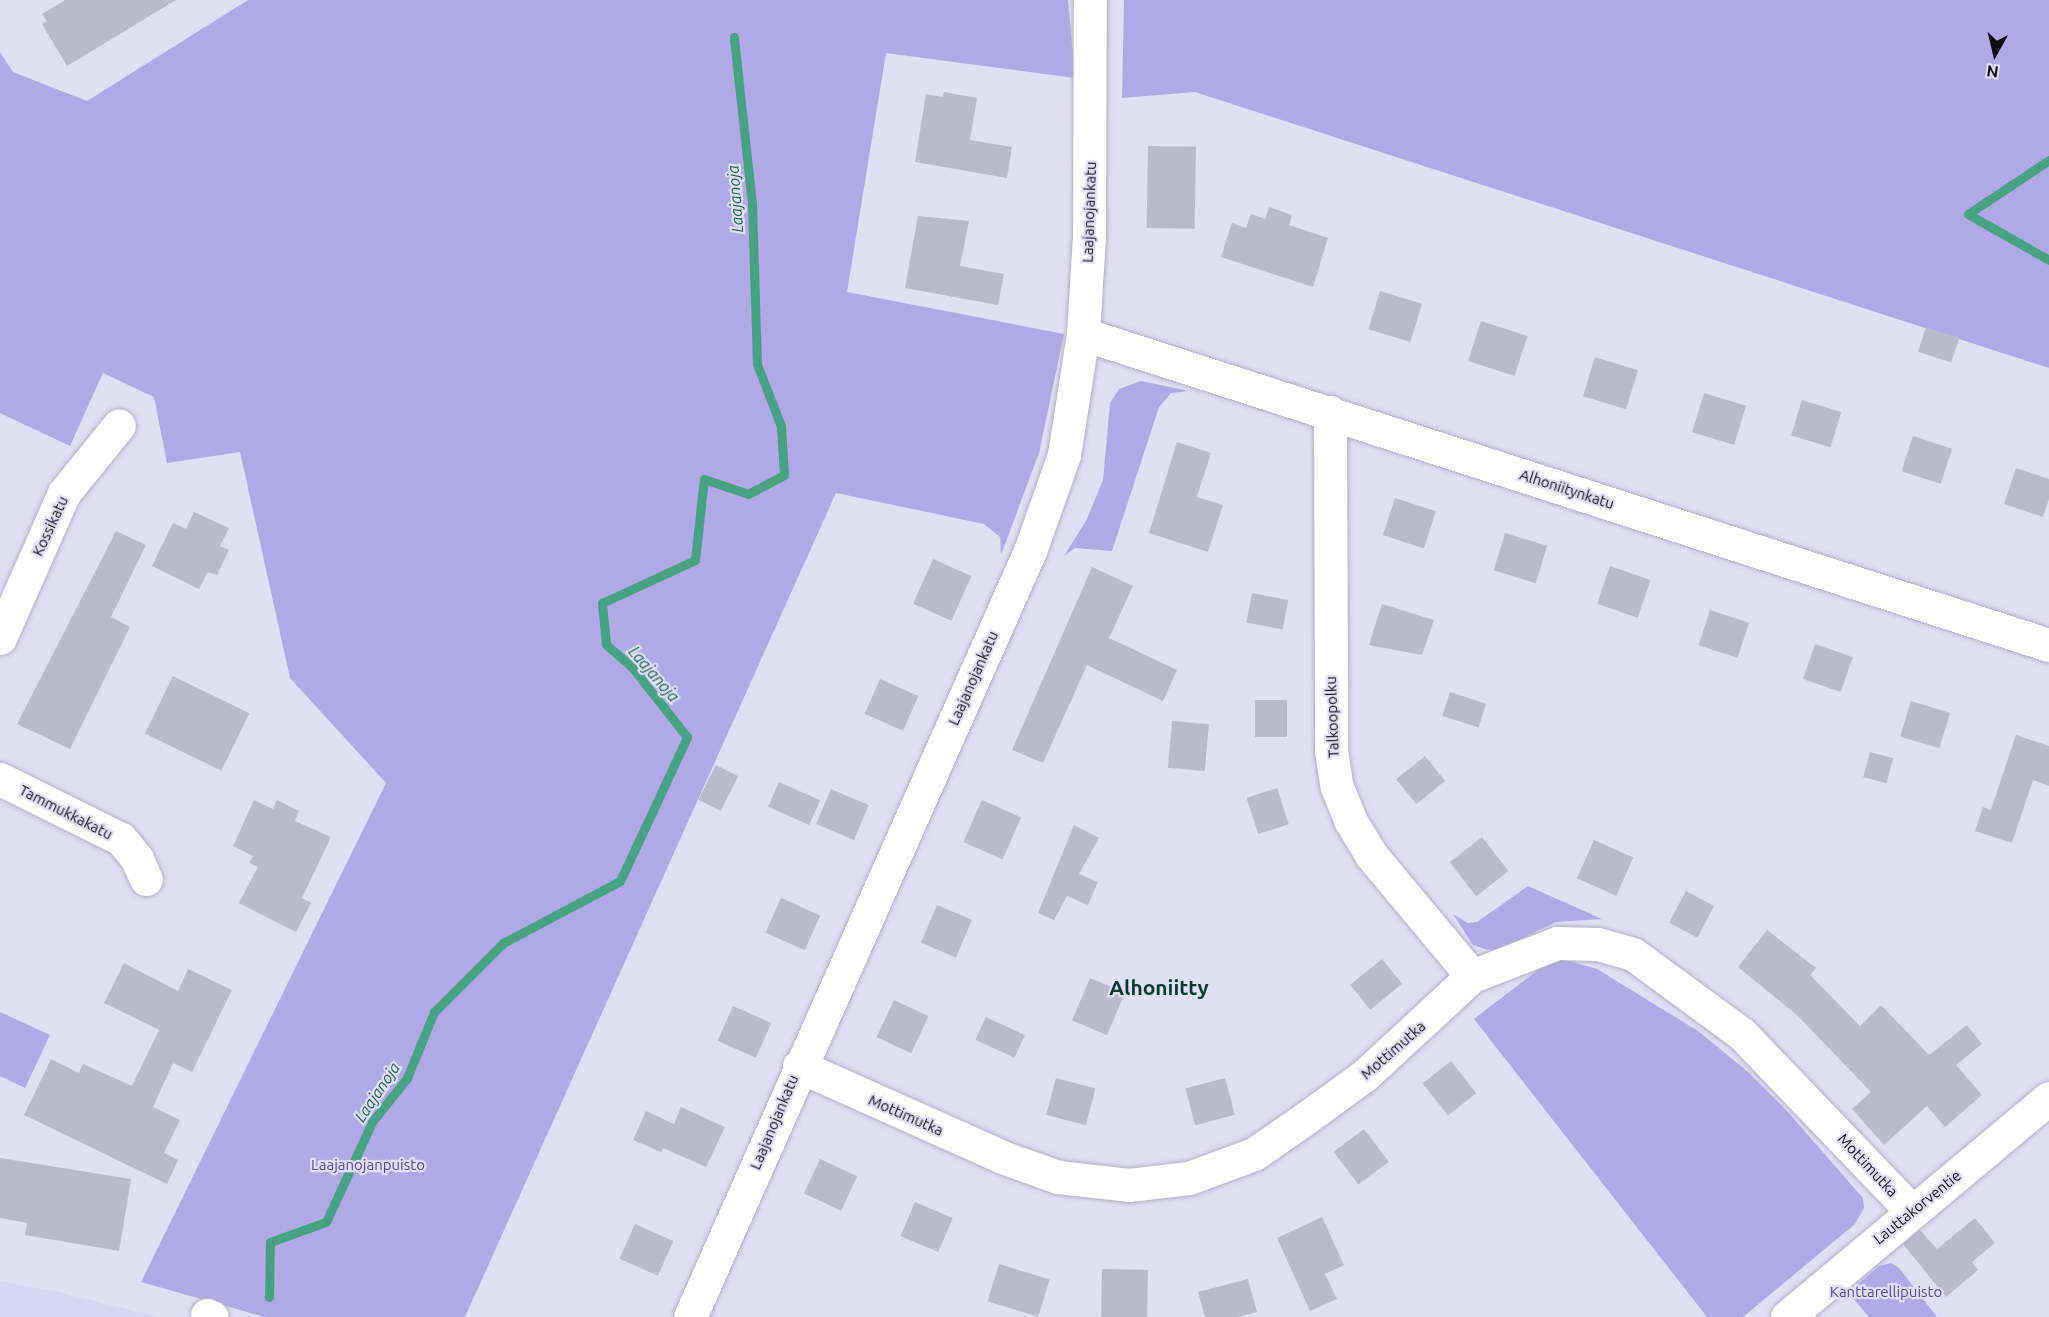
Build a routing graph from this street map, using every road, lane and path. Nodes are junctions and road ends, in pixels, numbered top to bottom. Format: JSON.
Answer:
{"nodes":[{"id":1,"x":1090,"y":0,"type":"edge"},
{"id":2,"x":1083,"y":334,"type":"junction"},
{"id":3,"x":1330,"y":412,"type":"junction"},
{"id":4,"x":119,"y":425,"type":"dead end"},
{"id":5,"x":0,"y":638,"type":"edge"},
{"id":6,"x":2049,"y":645,"type":"edge"},
{"id":7,"x":0,"y":779,"type":"edge"},
{"id":8,"x":147,"y":879,"type":"dead end"},
{"id":9,"x":1472,"y":976,"type":"junction"},
{"id":10,"x":799,"y":1066,"type":"junction"},
{"id":11,"x":2049,"y":1098,"type":"edge"},
{"id":12,"x":1912,"y":1211,"type":"junction"},
{"id":13,"x":690,"y":1317,"type":"edge"},
{"id":14,"x":1786,"y":1317,"type":"edge"}],
"edges":[{"from":1,"to":2,"type":"street","name":"Laajanojankatu"},
{"from":2,"to":3,"type":"street","name":"Alhoniitynkatu"},
{"from":2,"to":10,"type":"street","name":"Laajanojankatu"},
{"from":3,"to":6,"type":"street","name":"Alhoniitynkatu"},
{"from":3,"to":9,"type":"street","name":"Talkoopolku"},
{"from":4,"to":5,"type":"street","name":"Kossikatu"},
{"from":7,"to":8,"type":"street","name":"Tammukkakatu"},
{"from":9,"to":10,"type":"street","name":"Mottimutka"},
{"from":9,"to":12,"type":"street","name":"Mottimutka"},
{"from":10,"to":13,"type":"street","name":"Laajanojankatu"},
{"from":11,"to":12,"type":"street","name":"Lauttakorventie"},
{"from":12,"to":14,"type":"street","name":"Lauttakorventie"}]}
